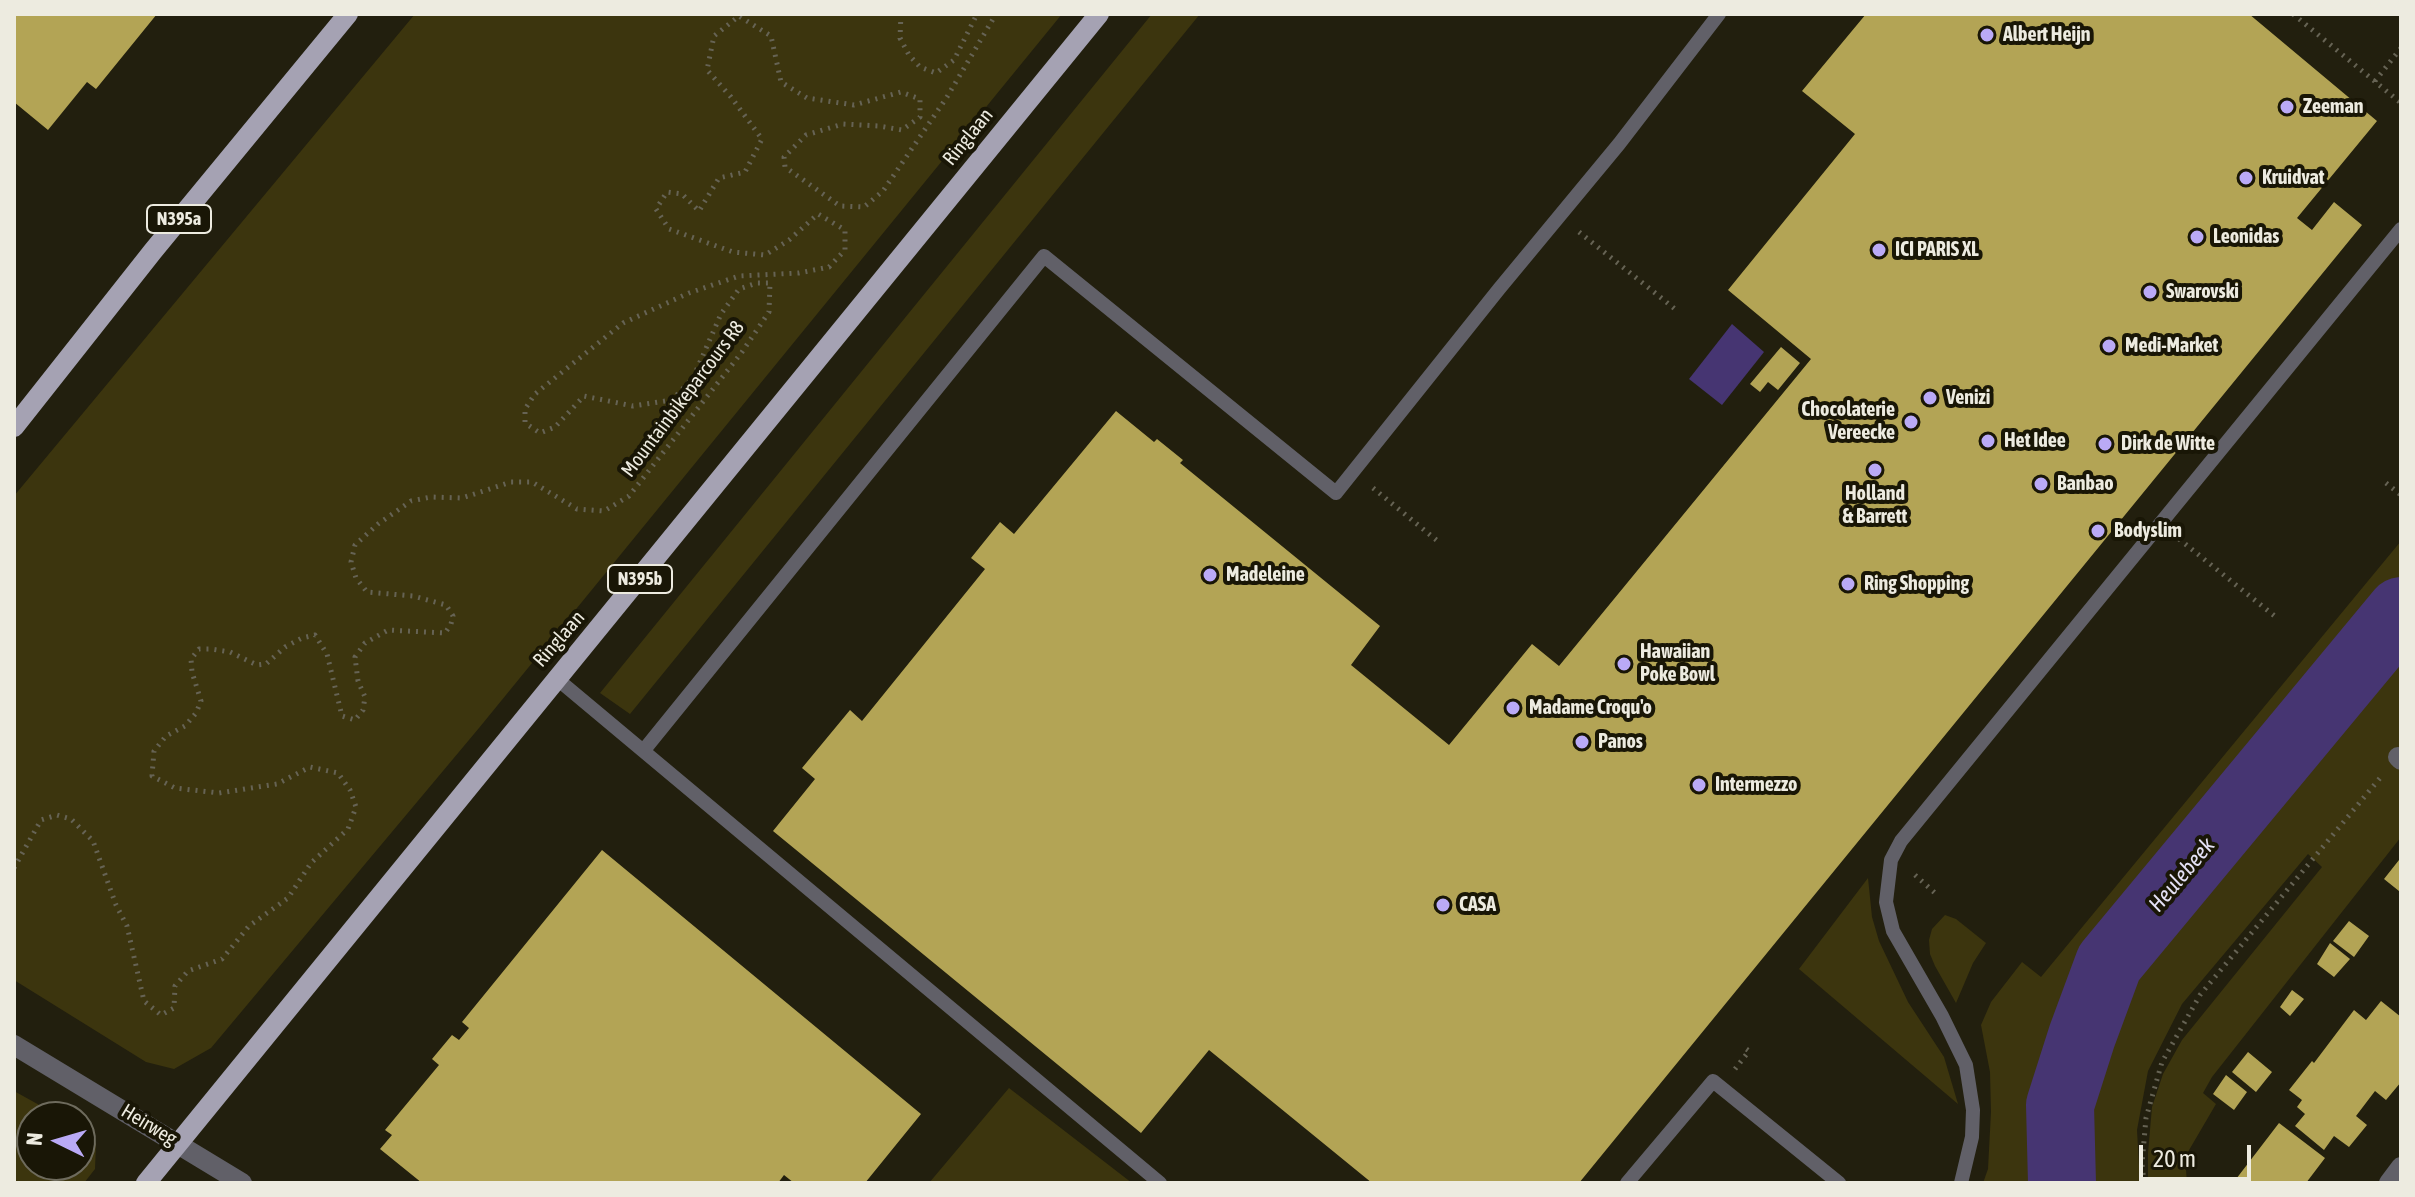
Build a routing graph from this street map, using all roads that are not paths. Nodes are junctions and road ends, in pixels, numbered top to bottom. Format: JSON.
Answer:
{"nodes":[{"id":1,"x":348,"y":14,"type":"edge"},
{"id":2,"x":1099,"y":14,"type":"edge"},
{"id":3,"x":1719,"y":14,"type":"edge"},
{"id":4,"x":2401,"y":229,"type":"edge"},
{"id":5,"x":14,"y":427,"type":"edge"},
{"id":6,"x":556,"y":678,"type":"junction"},
{"id":7,"x":644,"y":750,"type":"junction"},
{"id":8,"x":14,"y":1045,"type":"edge"},
{"id":9,"x":179,"y":1143,"type":"junction"},
{"id":10,"x":2401,"y":1167,"type":"edge"},
{"id":11,"x":146,"y":1183,"type":"edge"},
{"id":12,"x":242,"y":1183,"type":"edge"},
{"id":13,"x":1160,"y":1183,"type":"edge"},
{"id":14,"x":1627,"y":1183,"type":"edge"},
{"id":15,"x":1839,"y":1183,"type":"edge"},
{"id":16,"x":1961,"y":1183,"type":"edge"},
{"id":17,"x":2389,"y":1183,"type":"edge"}],
"edges":[{"from":1,"to":5,"type":"main road","number":"N395a"},
{"from":2,"to":6,"type":"main road","name":"Ringlaan","number":"N395b"},
{"from":3,"to":7,"type":"lane"},
{"from":4,"to":16,"type":"lane"},
{"from":6,"to":7,"type":"lane"},
{"from":6,"to":9,"type":"main road","name":"Ringlaan","number":"N395b"},
{"from":7,"to":13,"type":"lane"},
{"from":8,"to":9,"type":"street","name":"Heirweg"},
{"from":9,"to":11,"type":"main road","name":"Ringlaan","number":"N395b"},
{"from":9,"to":12,"type":"street","name":"Heirweg"},
{"from":10,"to":17,"type":"street"},
{"from":14,"to":15,"type":"lane"}]}
